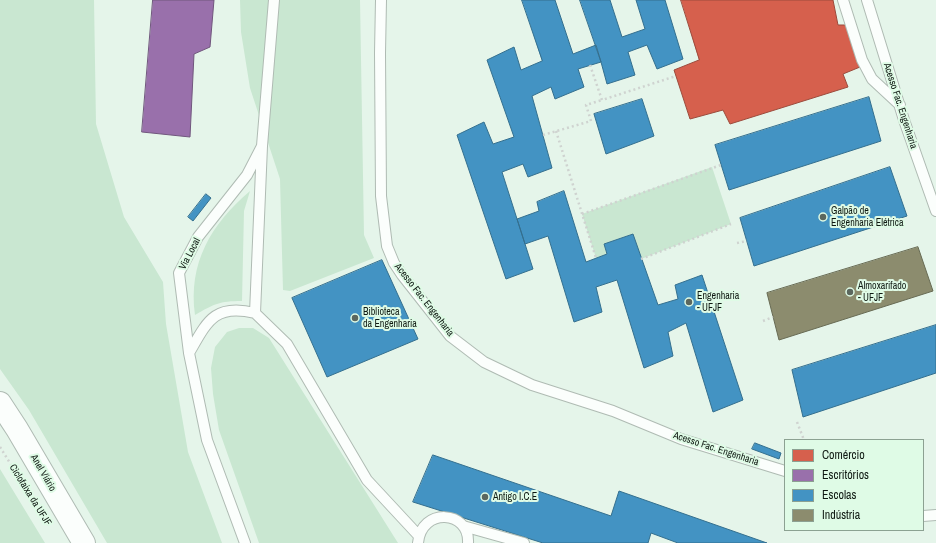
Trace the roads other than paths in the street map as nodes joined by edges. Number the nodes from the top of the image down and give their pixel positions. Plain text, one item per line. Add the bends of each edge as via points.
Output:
1 (274, 0) edge
2 (381, 0) edge
3 (843, 0) edge
4 (867, 0) edge
5 (900, 105) junction
6 (262, 146) junction
7 (936, 211) edge
8 (255, 313) junction
9 (189, 353) junction
10 (0, 404) edge
11 (784, 471) edge
12 (936, 515) edge
13 (924, 516) edge
14 (463, 526) junction
15 (418, 540) edge
16 (84, 543) edge
17 (245, 543) edge
18 (468, 543) edge
19 (524, 543) edge

1 - 6 lane, Via Local
2 - 11 lane, Acesso Fac. Engenharia via 381,196 387,246 402,275 450,336 484,362 532,385 613,411 681,439
3 - 5 lane via 862,60 872,79
4 - 5 lane, Acesso Fac. Engenharia
5 - 7 lane, Acesso Fac. Engenharia
6 - 8 lane
6 - 9 lane, Via Local via 247,175 198,237 179,273
8 - 9 lane via 231,310 209,320
8 - 15 lane via 291,350 367,480
9 - 17 lane, Via Local via 207,440
10 - 16 main road, Anel Viário
12 - 13 lane
14 - 15 lane via 450,517 434,518 427,522
14 - 18 lane via 467,532
14 - 19 lane

